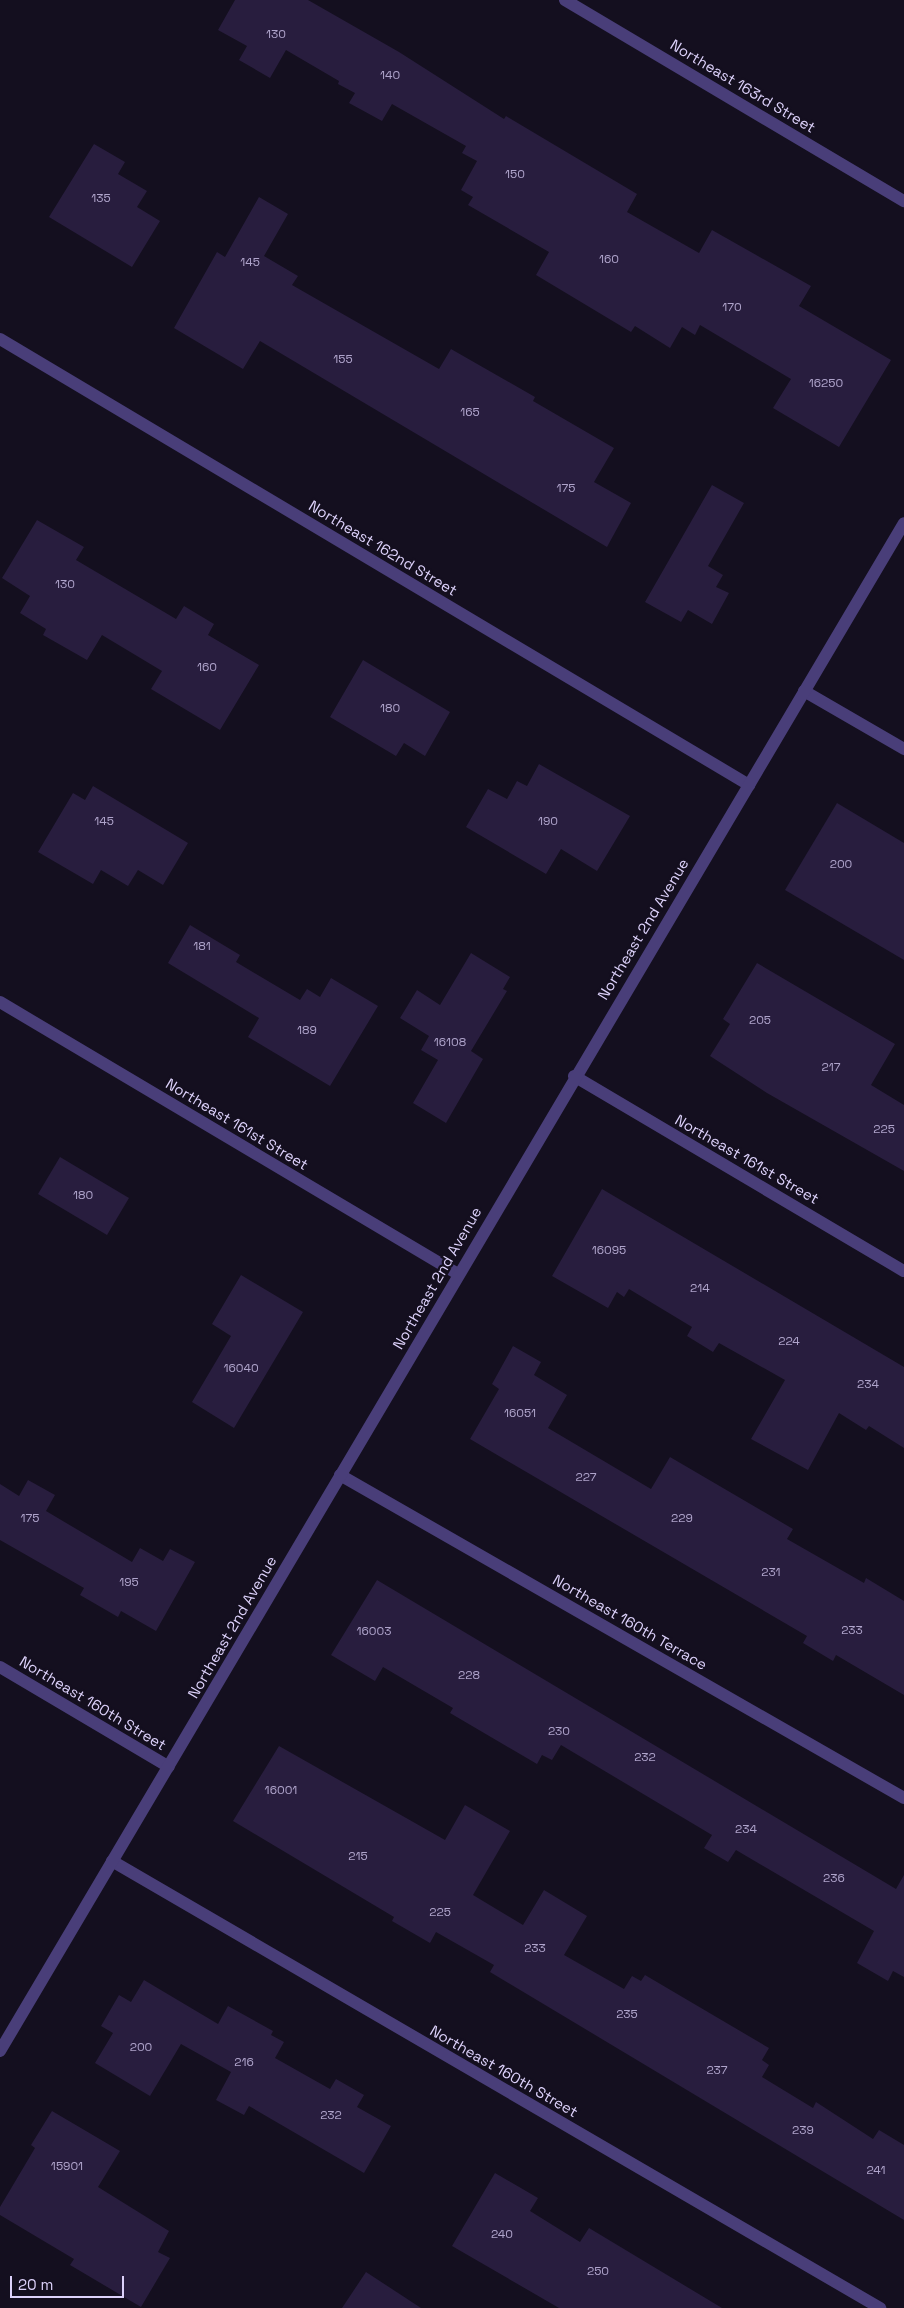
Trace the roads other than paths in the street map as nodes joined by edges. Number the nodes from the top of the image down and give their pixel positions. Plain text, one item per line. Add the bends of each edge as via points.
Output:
1 (565, 0) edge
2 (904, 200) edge
3 (0, 339) edge
4 (904, 523) edge
5 (804, 691) junction
6 (904, 749) edge
7 (749, 785) junction
8 (0, 1002) edge
9 (574, 1076) junction
10 (904, 1271) edge
11 (458, 1274) junction
12 (340, 1475) junction
13 (0, 1667) edge
14 (169, 1767) junction
15 (904, 1798) edge
16 (112, 1861) junction
17 (0, 2051) edge
18 (880, 2308) edge

1 - 2 street, Northeast 163rd Street
3 - 7 street, Northeast 162nd Street
4 - 5 street, Northeast 2nd Avenue
5 - 6 street
5 - 7 street, Northeast 2nd Avenue
7 - 9 street, Northeast 2nd Avenue
8 - 11 street, Northeast 161st Street
9 - 10 street, Northeast 161st Street
9 - 11 street, Northeast 2nd Avenue
11 - 12 street, Northeast 2nd Avenue
12 - 14 street, Northeast 2nd Avenue
12 - 15 street, Northeast 160th Terrace
13 - 14 street, Northeast 160th Street
14 - 16 street, Northeast 2nd Avenue
16 - 17 street, Northeast 2nd Avenue
16 - 18 street, Northeast 160th Street

